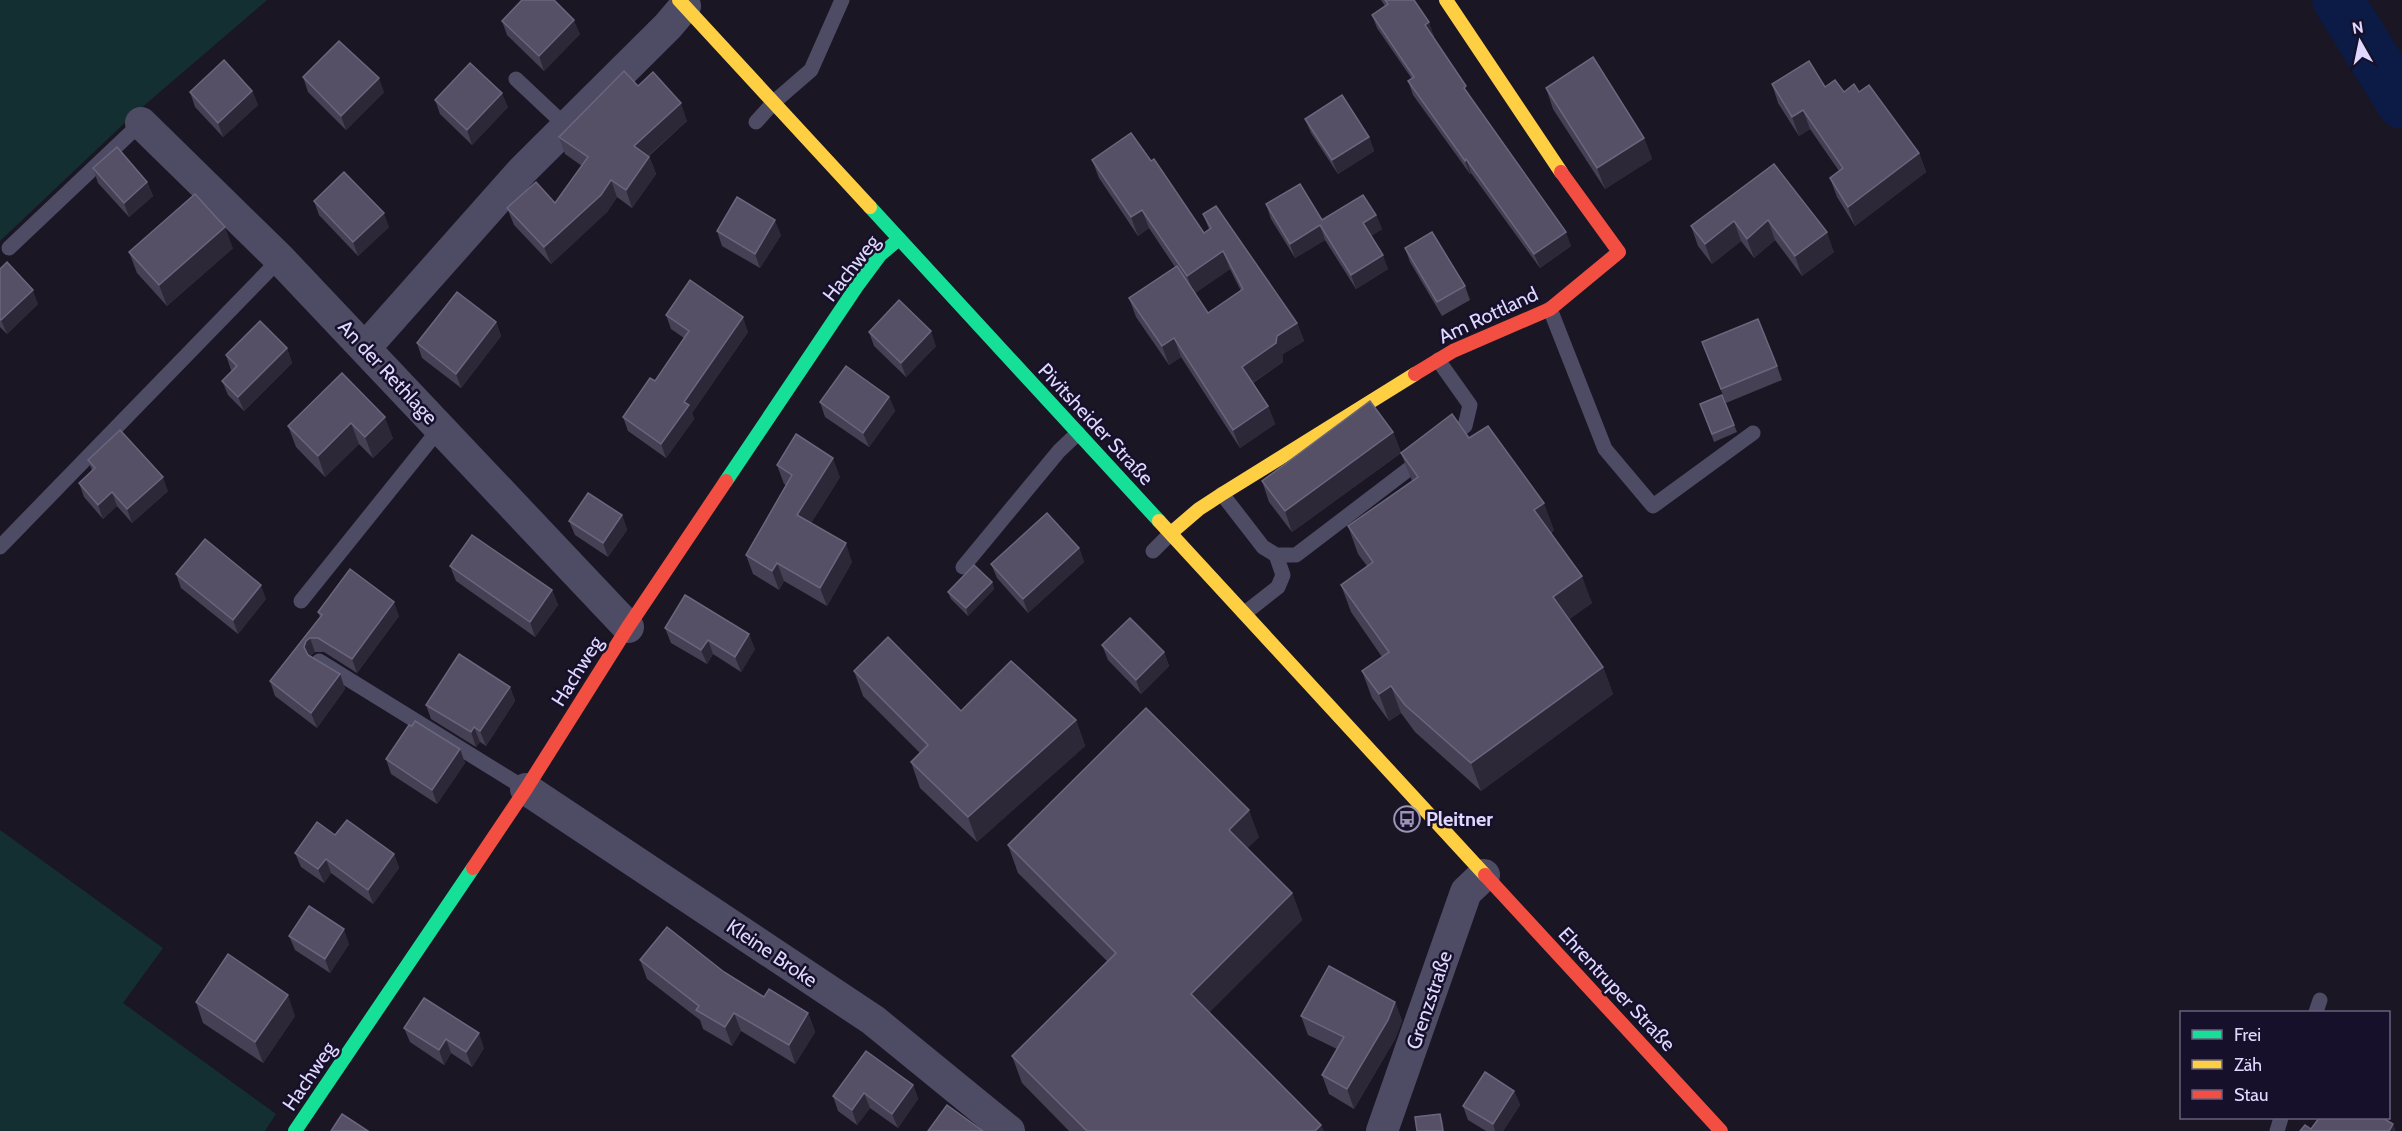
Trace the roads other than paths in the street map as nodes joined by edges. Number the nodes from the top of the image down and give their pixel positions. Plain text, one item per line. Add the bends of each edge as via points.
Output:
1 (842, 0) edge
2 (1446, 0) edge
3 (682, 3) edge
4 (516, 79) dead end
5 (774, 102) junction
6 (756, 122) dead end
7 (141, 123) joint
8 (567, 127) junction
9 (899, 239) junction
10 (9, 248) dead end
11 (280, 259) junction
12 (1550, 309) junction
13 (365, 348) junction
14 (1438, 360) junction
15 (440, 428) junction
16 (1078, 433) junction
17 (1753, 433) dead end
18 (1222, 494) junction
19 (1171, 533) junction
20 (0, 547) edge
21 (1153, 551) dead end
22 (1276, 555) junction
23 (963, 567) dead end
24 (301, 601) dead end
25 (1245, 613) junction
26 (628, 627) junction
27 (319, 661) edge
28 (526, 789) junction
29 (1484, 875) junction
30 (295, 1131) edge
31 (1009, 1131) edge
32 (1382, 1131) edge
33 (1721, 1131) edge

1 - 5 lane via 811,70
2 - 12 street, Am Rottland via 1619,252
3 - 5 street, Pivitsheider Straße
3 - 8 street
4 - 8 lane
5 - 6 lane
5 - 9 street, Pivitsheider Straße
7 - 10 lane
7 - 11 street, An der Rethlage
8 - 13 street
9 - 16 street, Pivitsheider Straße
9 - 26 street, Hachweg via 880,255 857,286
11 - 13 street, An der Rethlage
11 - 20 lane
12 - 14 street, Am Rottland
12 - 17 lane via 1605,449 1653,506
13 - 15 street, An der Rethlage
14 - 18 street, Am Rottland
14 - 22 lane via 1470,405 1465,426 1296,555
15 - 24 lane
15 - 26 street, An der Rethlage
16 - 19 street, Pivitsheider Straße
16 - 23 lane
18 - 19 street, Am Rottland
18 - 22 lane via 1263,547
19 - 21 lane
19 - 25 street, Pivitsheider Straße
22 - 25 lane via 1283,575 1278,587
25 - 29 street, Pivitsheider Straße
26 - 28 street, Hachweg
27 - 28 lane
28 - 30 street, Hachweg
28 - 31 street, Kleine Broke via 873,1020
29 - 32 street, Grenzstraße via 1466,892
29 - 33 street, Ehrentruper Straße

